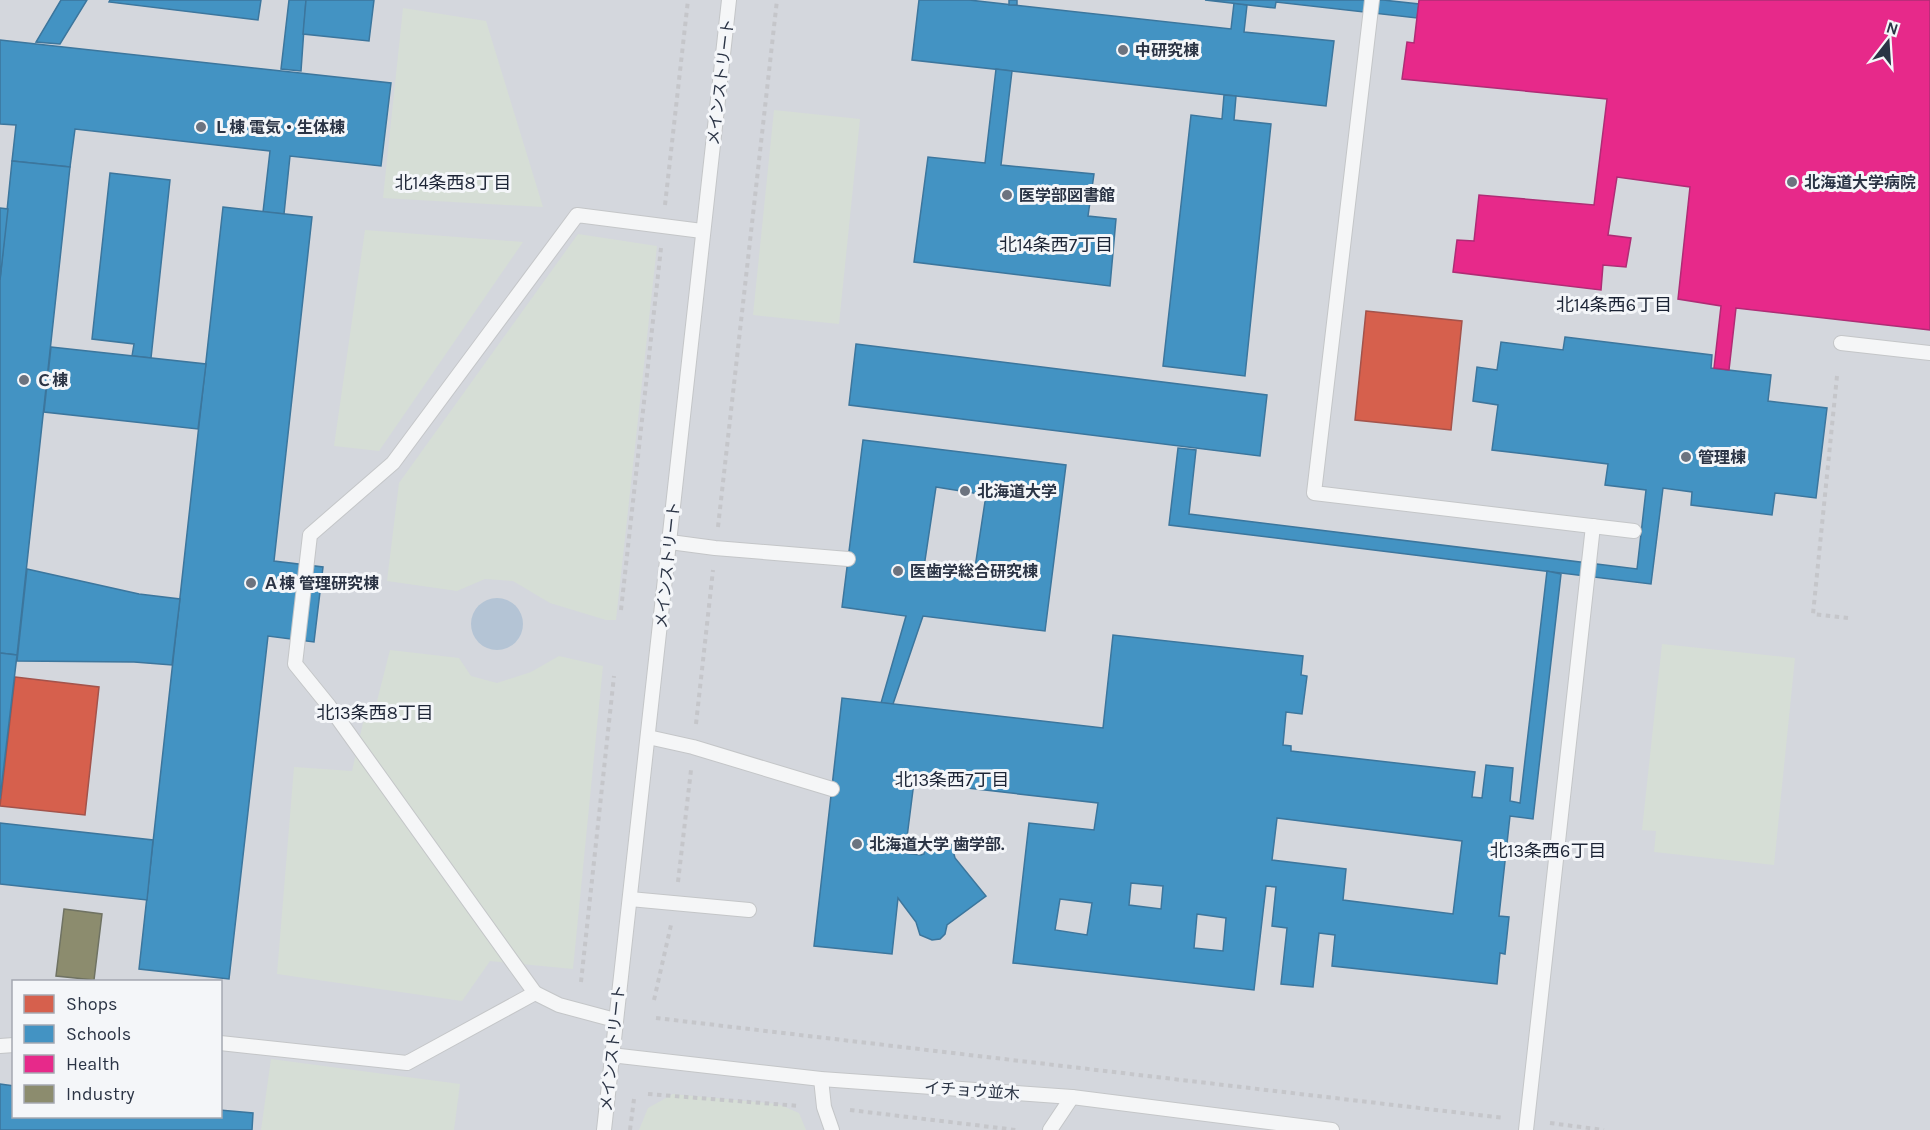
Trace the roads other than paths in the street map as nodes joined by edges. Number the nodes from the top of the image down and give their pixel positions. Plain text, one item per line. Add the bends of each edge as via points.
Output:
1 (729, 0) edge
2 (1372, 0) edge
3 (702, 231) junction
4 (1840, 344) dead end
5 (1930, 353) edge
6 (1593, 526) junction
7 (1634, 531) dead end
8 (670, 542) junction
9 (848, 559) dead end
10 (648, 737) junction
11 (832, 789) dead end
12 (630, 899) junction
13 (749, 910) dead end
14 (535, 993) junction
15 (615, 1020) junction
16 (222, 1043) edge
17 (612, 1055) junction
18 (821, 1079) junction
19 (1072, 1097) junction
20 (1527, 1125) edge
21 (604, 1130) edge
22 (832, 1130) edge
23 (1050, 1130) edge
24 (1332, 1130) edge

1 - 3 lane, メインストリート
2 - 6 lane via 1314,494
3 - 8 lane, メインストリート
3 - 14 lane via 577,214 393,463 310,535 295,664
4 - 5 lane
6 - 7 lane
6 - 20 lane
8 - 9 lane
8 - 10 lane, メインストリート
10 - 11 lane
10 - 12 lane, メインストリート
12 - 13 lane
12 - 15 lane, メインストリート
14 - 15 lane via 560,1005
14 - 16 lane via 407,1063
15 - 17 lane, メインストリート
17 - 18 lane, イチョウ並木
17 - 21 lane, メインストリート
18 - 19 lane, イチョウ並木
18 - 22 lane
19 - 23 lane
19 - 24 lane, イチョウ並木

